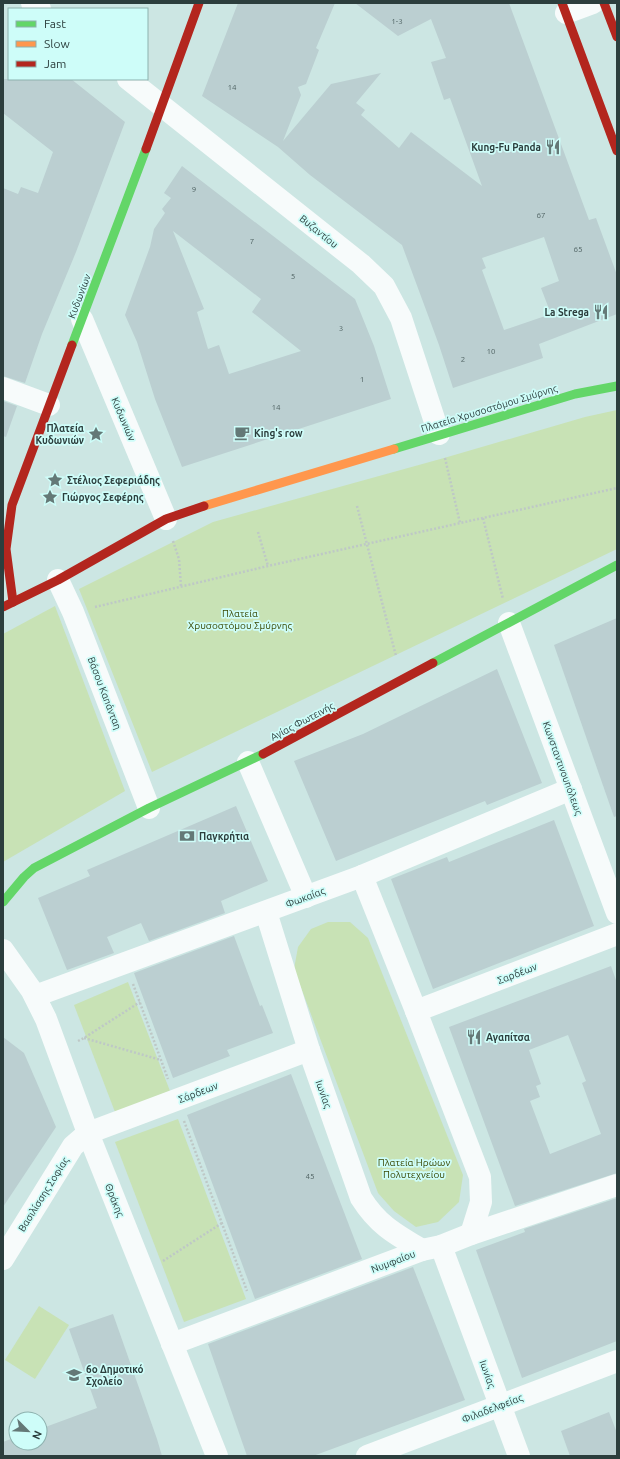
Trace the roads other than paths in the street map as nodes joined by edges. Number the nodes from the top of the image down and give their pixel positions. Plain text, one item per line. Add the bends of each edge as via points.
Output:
1 (199, 3) edge
2 (593, 3) edge
3 (604, 3) edge
4 (564, 8) edge
5 (617, 37) edge
6 (129, 80) edge
7 (162, 106) junction
8 (617, 151) edge
9 (82, 319) junction
10 (617, 386) edge
11 (3, 388) edge
12 (50, 405) junction
13 (439, 434) junction
14 (166, 519) junction
15 (617, 565) edge
16 (58, 580) junction
17 (13, 602) junction
18 (3, 608) edge
19 (509, 623) junction
20 (248, 762) junction
21 (571, 789) junction
22 (149, 808) junction
23 (362, 876) junction
24 (306, 897) junction
25 (3, 902) edge
26 (266, 912) junction
27 (617, 913) edge
28 (617, 934) edge
29 (3, 950) edge
30 (35, 996) junction
31 (416, 1011) junction
32 (309, 1050) junction
33 (88, 1133) junction
34 (617, 1185) edge
35 (471, 1234) junction
36 (432, 1248) junction
37 (3, 1259) edge
38 (172, 1344) junction
39 (617, 1361) edge
40 (500, 1405) junction
41 (217, 1456) edge
42 (367, 1456) edge
43 (518, 1456) edge

1 - 7 street, Κυδωνίων
2 - 4 street
3 - 5 street
4 - 8 street
6 - 7 street, Βυζαντίου
7 - 9 street, Κυδωνίων
7 - 13 street, Βυζαντίου via 384,286 401,318
9 - 12 street, Κυδωνίων
9 - 14 street, Κυδωνιών
10 - 13 street, Πλατεία Χρυσοστόμου Σμύρνης via 575,394
11 - 12 street
12 - 17 street, Κυδωνίων via 12,505 6,549
13 - 14 street, Πλατεία Χρυσοστόμου Σμύρνης
14 - 16 street, Πλατεία Χρυσοστόμου Σμύρνης
15 - 19 street, Αγίας Φωτεινής
16 - 17 street, Πλατεία Χρυσοστόμου Σμύρνης
16 - 22 street, Βάσου Καπάνταη via 73,612
17 - 18 street, Πλατεία Χρυσοστόμου Σμύρνης
19 - 20 street, Αγίας Φωτεινής
19 - 21 street, Κωνσταντινουπόλεως
20 - 22 street, Αγίας Φωτεινής
20 - 24 street
21 - 23 street, Φωκαίας
21 - 27 street, Κωνσταντινουπόλεως
22 - 25 street, Αγίας Φωτεινής via 34,868
23 - 24 street, Φωκαίας
23 - 31 street
24 - 26 street, Φωκαίας
26 - 30 street, Φωκαίας
26 - 32 street, Ιωνίας
28 - 31 street, Σαρδέων
29 - 30 street, Θράκης
30 - 33 street, Θράκης
31 - 35 street via 480,1177 481,1202
32 - 33 street, Σάρδεων
32 - 36 street, Ιωνίας via 361,1198 370,1213 397,1236
33 - 37 street, Βασιλίσσης Σοφίας via 73,1146
33 - 38 street, Θράκης
34 - 35 street, Νυμφαίου
35 - 36 street, Νυμφαίου
36 - 38 street, Νυμφαίου
36 - 40 street, Ιωνίας
38 - 41 street, Θράκης
39 - 40 street, Φιλαδελφείας
40 - 42 street, Φιλαδελφείας
40 - 43 street, Ιωνίας

